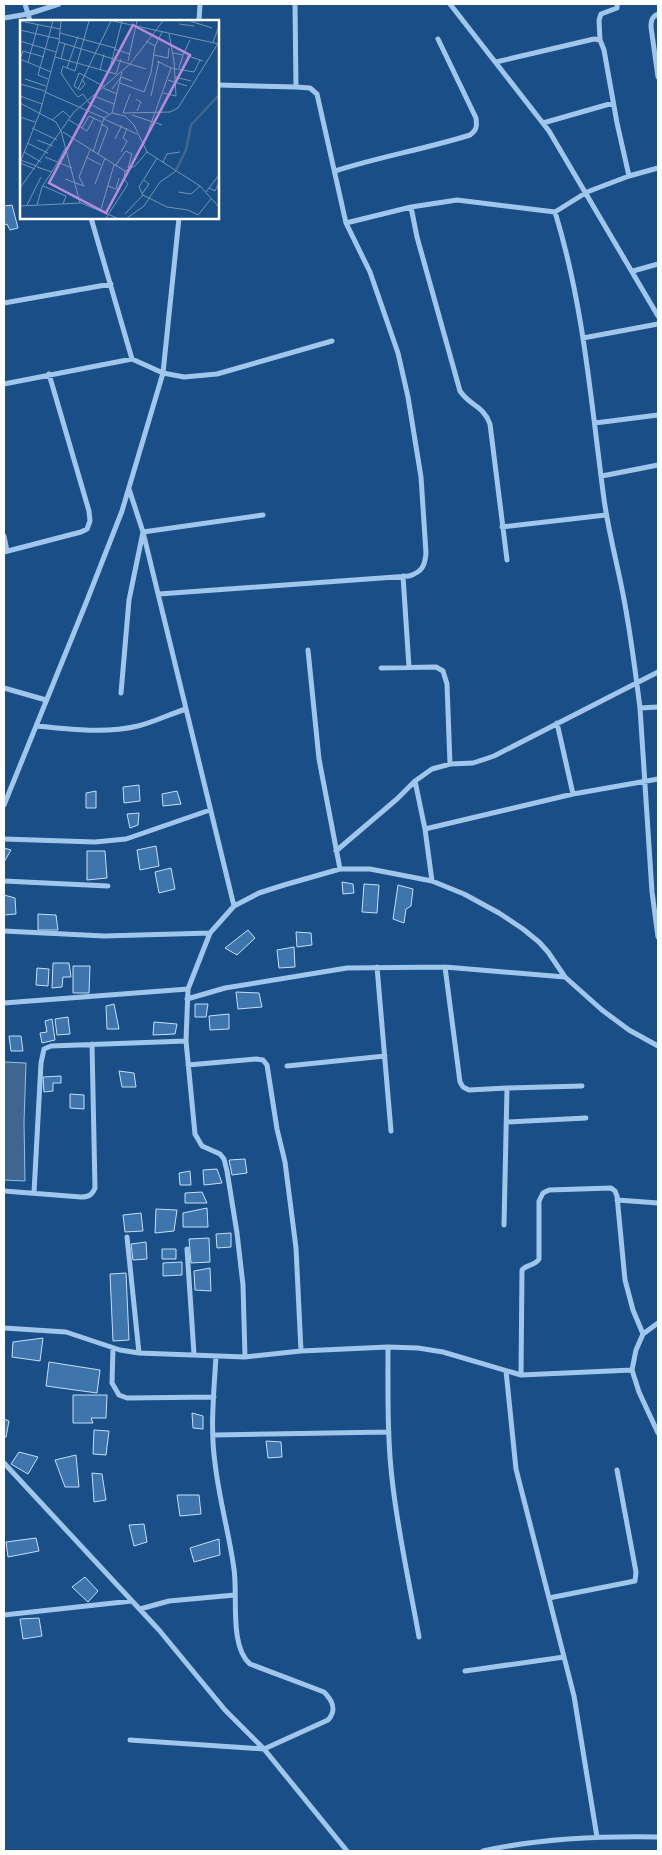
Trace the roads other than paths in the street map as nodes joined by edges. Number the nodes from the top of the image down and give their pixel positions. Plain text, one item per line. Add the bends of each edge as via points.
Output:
1 (25, 4) edge
2 (58, 4) edge
3 (200, 4) edge
4 (295, 4) edge
5 (450, 4) edge
6 (617, 4) edge
7 (28, 14) junction
8 (658, 14) edge
9 (4, 18) edge
10 (30, 20) edge
11 (198, 20) edge
12 (438, 39) dead end
13 (600, 40) junction
14 (496, 62) junction
15 (658, 77) edge
16 (219, 85) edge
17 (296, 87) junction
18 (613, 103) junction
19 (543, 123) junction
20 (658, 168) edge
21 (334, 171) junction
22 (629, 176) junction
23 (587, 192) junction
24 (412, 207) junction
25 (555, 212) junction
26 (91, 219) edge
27 (179, 219) edge
28 (346, 223) junction
29 (658, 264) edge
30 (633, 270) junction
31 (111, 284) junction
32 (4, 303) edge
33 (658, 316) edge
34 (658, 324) edge
35 (583, 338) junction
36 (332, 340) dead end
37 (132, 359) junction
38 (163, 373) junction
39 (49, 374) junction
40 (4, 384) edge
41 (658, 415) edge
42 (595, 424) junction
43 (658, 465) edge
44 (602, 476) junction
45 (129, 488) junction
46 (263, 514) dead end
47 (606, 515) junction
48 (502, 527) junction
49 (143, 532) junction
50 (4, 536) edge
51 (6, 552) edge
52 (507, 560) dead end
53 (403, 576) junction
54 (159, 594) junction
55 (308, 650) dead end
56 (409, 667) junction
57 (381, 668) dead end
58 (658, 672) edge
59 (637, 682) junction
60 (4, 688) edge
61 (121, 693) dead end
62 (46, 700) junction
63 (658, 707) edge
64 (640, 708) junction
65 (186, 709) junction
66 (557, 723) junction
67 (36, 726) junction
68 (450, 764) junction
69 (658, 779) edge
70 (644, 780) junction
71 (415, 781) junction
72 (573, 794) junction
73 (4, 805) edge
74 (210, 810) junction
75 (425, 829) junction
76 (4, 840) edge
77 (336, 851) junction
78 (340, 870) junction
79 (4, 881) edge
80 (432, 882) junction
81 (108, 886) dead end
82 (234, 906) junction
83 (4, 931) edge
84 (210, 933) junction
85 (658, 937) edge
86 (377, 967) junction
87 (445, 968) junction
88 (565, 977) junction
89 (188, 989) junction
90 (187, 999) junction
91 (4, 1003) edge
92 (186, 1041) junction
93 (92, 1044) junction
94 (658, 1046) edge
95 (385, 1056) junction
96 (188, 1066) junction
97 (287, 1066) dead end
98 (582, 1086) dead end
99 (507, 1088) junction
100 (586, 1118) dead end
101 (506, 1122) junction
102 (391, 1131) dead end
103 (4, 1191) edge
104 (34, 1193) junction
105 (617, 1200) junction
106 (658, 1203) edge
107 (504, 1225) dead end
108 (127, 1238) dead end
109 (187, 1249) dead end
110 (658, 1323) edge
111 (4, 1328) edge
112 (643, 1334) junction
113 (388, 1347) junction
114 (113, 1348) junction
115 (301, 1351) junction
116 (138, 1353) junction
117 (194, 1354) junction
118 (216, 1356) junction
119 (245, 1357) junction
120 (632, 1370) junction
121 (506, 1372) junction
122 (521, 1375) junction
123 (214, 1397) junction
124 (389, 1432) junction
125 (658, 1433) edge
126 (214, 1434) junction
127 (4, 1463) edge
128 (617, 1470) dead end
129 (235, 1596) junction
130 (549, 1598) junction
131 (132, 1601) junction
132 (140, 1610) junction
133 (4, 1615) edge
134 (419, 1637) dead end
135 (564, 1657) junction
136 (465, 1671) dead end
137 (130, 1740) dead end
138 (264, 1749) junction
139 (597, 1837) junction
140 (658, 1837) edge
141 (347, 1851) edge
142 (484, 1851) edge

1 - 7 street
2 - 7 street
3 - 11 street
4 - 17 street
5 - 14 street
6 - 13 street via 614,10 601,14
7 - 9 street
7 - 10 street
8 - 15 street via 651,21 651,28
12 - 21 street via 476,118 474,131 430,147
13 - 14 street
13 - 18 street
14 - 19 street
16 - 17 street
17 - 21 street via 310,88 317,94
18 - 19 street
18 - 22 street
19 - 23 street
20 - 22 street
21 - 28 street
22 - 23 street
23 - 25 street
23 - 30 street
24 - 25 street via 457,200
24 - 28 street
24 - 48 street via 417,237 460,391 465,399 482,409 490,424
25 - 35 street
26 - 31 street
27 - 38 street
28 - 53 street via 370,272 398,353 420,468 425,562 421,571
29 - 30 street
30 - 33 street
31 - 32 street
31 - 37 street
34 - 35 street
35 - 42 street
36 - 38 street via 217,374 184,377
37 - 38 street
37 - 39 street
38 - 45 street
39 - 40 street
39 - 51 street via 90,521 87,529 81,532
41 - 42 street
42 - 44 street
43 - 44 street
44 - 47 street
45 - 49 street
45 - 62 street
46 - 49 street
47 - 48 street
47 - 59 street
48 - 52 street
49 - 54 street
49 - 61 street via 130,592
50 - 51 street
53 - 54 street
53 - 56 street
54 - 65 street
55 - 77 street via 319,759
56 - 57 street
56 - 68 street via 436,667 445,675
58 - 59 street
59 - 64 street
59 - 66 street
60 - 62 street
62 - 67 street
63 - 64 street
64 - 70 street
65 - 67 street via 138,726 117,729
65 - 74 street
66 - 68 street via 494,756
66 - 72 street
67 - 73 street
68 - 71 street via 432,769
69 - 70 street
70 - 72 street
70 - 85 street
71 - 75 street
71 - 77 street
72 - 75 street
74 - 76 street via 126,840
74 - 82 street
75 - 80 street
77 - 78 street
78 - 80 street via 370,869
78 - 82 street via 284,885
79 - 81 street
80 - 88 street via 464,894 523,929 548,952
82 - 84 street
83 - 84 street via 104,936
84 - 89 street
86 - 87 street
86 - 90 street via 297,975 225,988
86 - 95 street
87 - 88 street
87 - 99 street via 460,1082 468,1090
88 - 94 street via 608,1015
89 - 90 street
89 - 91 street
90 - 92 street
92 - 93 street
92 - 96 street
93 - 104 street via 51,1046 42,1054
93 - 104 street via 93,1194 81,1197
95 - 97 street
95 - 102 street
96 - 115 street via 256,1059 267,1065 296,1248
96 - 119 street via 195,1134 202,1146 220,1154 227,1171 243,1285
98 - 99 street
99 - 101 street
100 - 101 street
101 - 107 street
103 - 104 street
105 - 106 street
105 - 112 street via 625,1280
105 - 122 street via 610,1188 549,1190 540,1198 539,1259 524,1267 522,1272
108 - 116 street
109 - 117 street
110 - 112 street
111 - 114 street via 66,1332
112 - 120 street
113 - 115 street
113 - 121 street via 443,1352
113 - 124 street
114 - 116 street
114 - 123 street via 112,1383 118,1395 126,1398
115 - 119 street
116 - 117 street
117 - 118 street
118 - 119 street
118 - 123 street
120 - 122 street
120 - 125 street
121 - 122 street
121 - 130 street via 516,1470
123 - 126 street
124 - 126 street
124 - 134 street via 392,1486
126 - 129 street via 214,1461 234,1570
127 - 131 street
128 - 130 street via 635,1581
129 - 132 street via 168,1601
129 - 138 street via 237,1633 244,1659 324,1692 334,1706 328,1720
130 - 135 street
131 - 132 street
131 - 133 street
132 - 138 street via 225,1710
135 - 136 street
135 - 139 street via 574,1696
137 - 138 street
138 - 141 street
139 - 140 street
139 - 142 street

